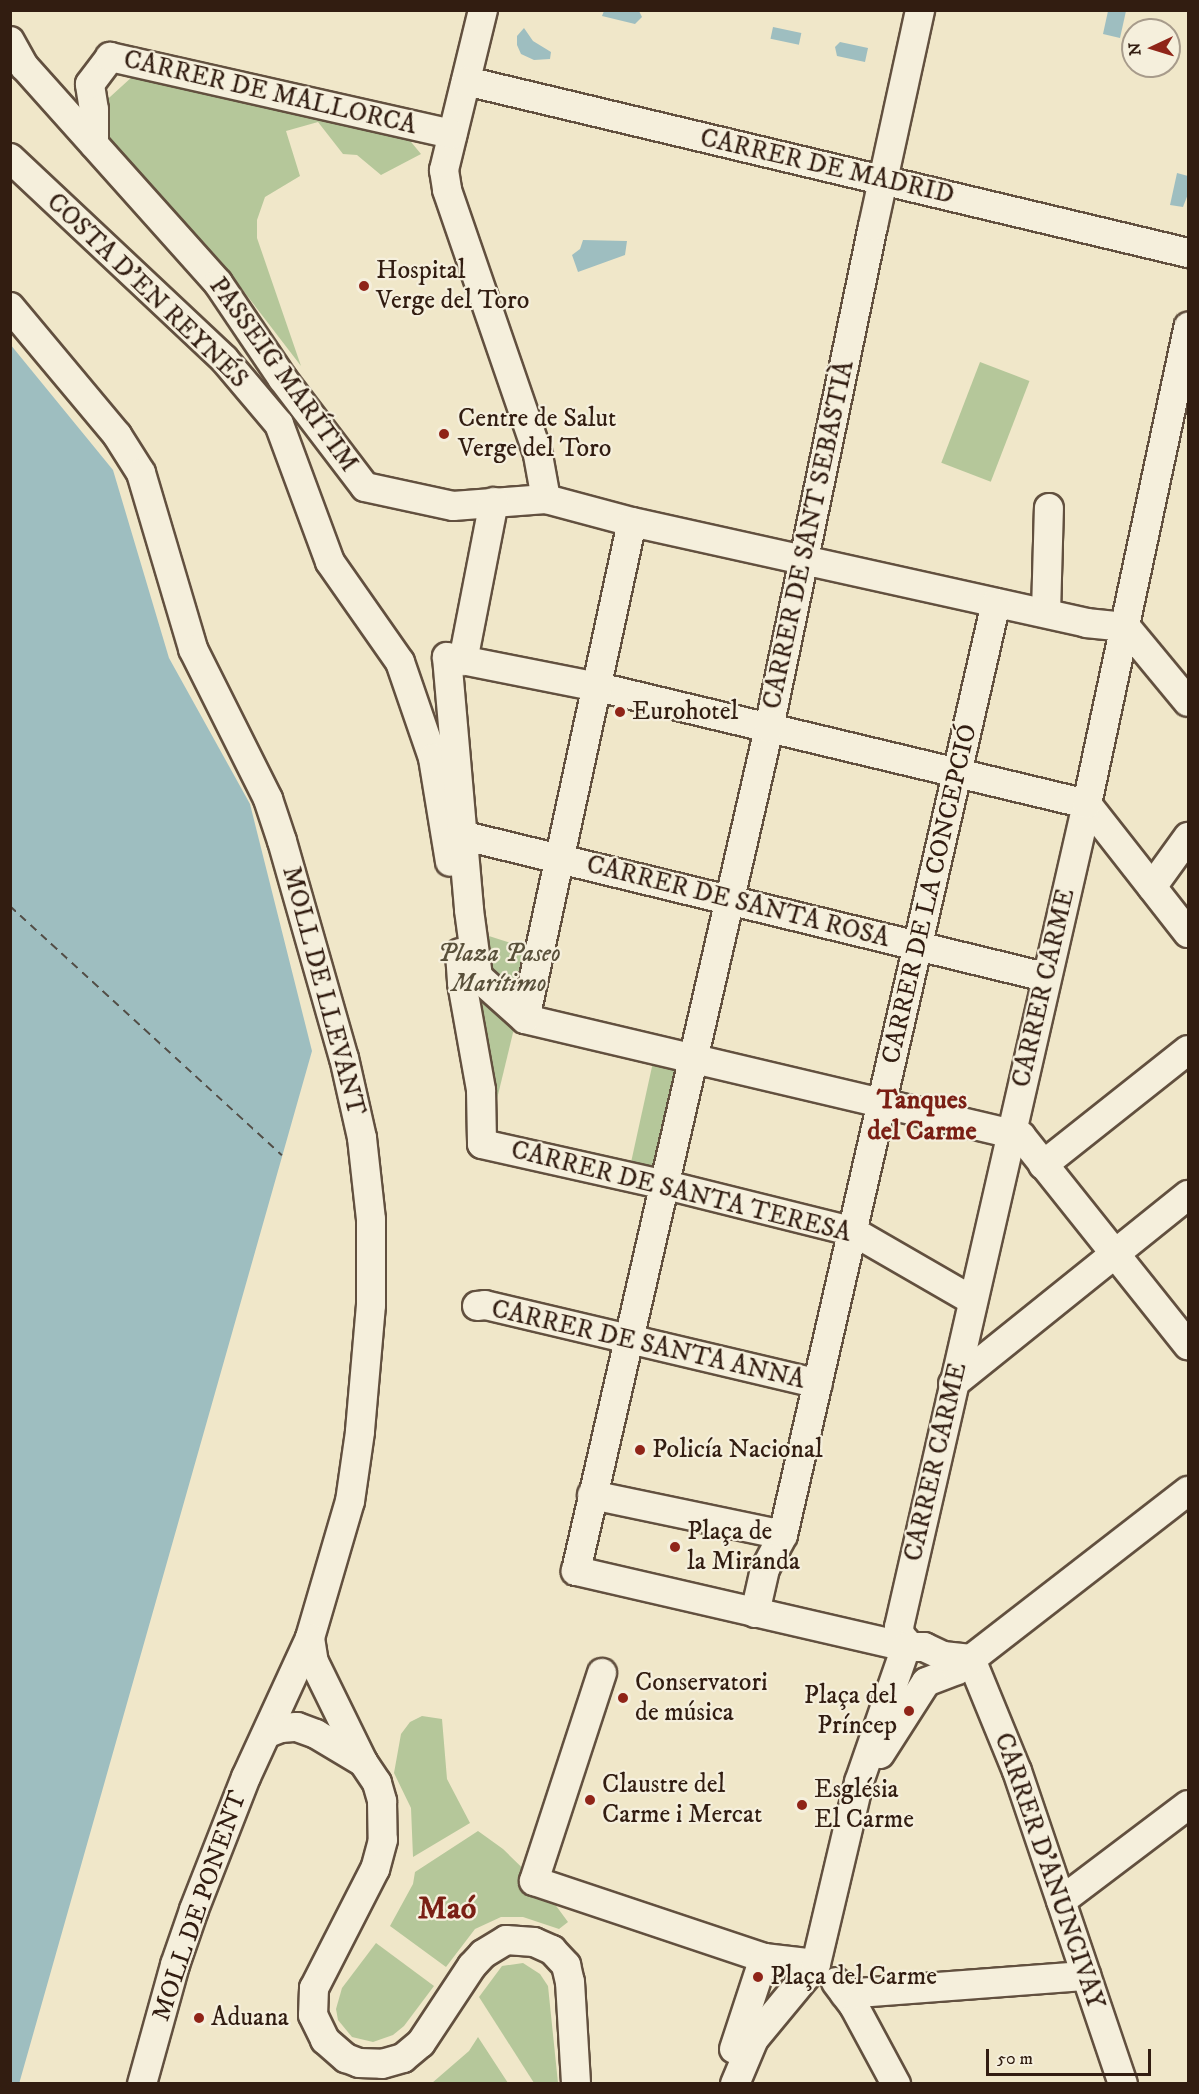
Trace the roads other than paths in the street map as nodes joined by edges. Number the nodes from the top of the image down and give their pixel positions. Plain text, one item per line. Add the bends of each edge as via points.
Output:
1 (483, 10) edge
2 (921, 10) edge
3 (10, 41) edge
4 (466, 81) junction
5 (452, 134) junction
6 (94, 144) junction
7 (10, 158) edge
8 (883, 179) junction
9 (1188, 253) edge
10 (10, 307) edge
11 (1188, 327) edge
12 (546, 499) junction
13 (494, 502) junction
14 (1049, 508) dead end
15 (632, 522) junction
16 (804, 560) junction
17 (996, 603) junction
18 (1046, 613) junction
19 (1126, 627) junction
20 (455, 659) junction
21 (598, 687) junction
22 (1188, 702) edge
23 (769, 728) junction
24 (957, 774) junction
25 (1087, 804) junction
26 (465, 836) junction
27 (1188, 837) edge
28 (558, 858) junction
29 (1152, 887) junction
30 (729, 901) junction
31 (1188, 933) edge
32 (918, 946) junction
33 (1046, 977) junction
34 (525, 1019) junction
35 (1188, 1050) edge
36 (693, 1058) junction
37 (883, 1103) junction
38 (1011, 1132) junction
39 (477, 1148) joint
40 (1043, 1165) junction
41 (666, 1185) junction
42 (1188, 1195) edge
43 (854, 1232) junction
44 (1116, 1253) junction
45 (972, 1300) junction
46 (477, 1306) dead end
47 (629, 1340) junction
48 (1188, 1345) edge
49 (953, 1383) junction
50 (818, 1384) junction
51 (594, 1489) junction
52 (1188, 1491) edge
53 (783, 1536) junction
54 (755, 1613) junction
55 (310, 1638) junction
56 (908, 1646) junction
57 (971, 1659) junction
58 (602, 1673) dead end
59 (926, 1682) junction
60 (268, 1733) junction
61 (363, 1762) junction
62 (859, 1782) junction
63 (1188, 1805) edge
64 (1061, 1901) junction
65 (764, 1958) junction
66 (816, 1964) junction
67 (1086, 1976) junction
68 (845, 1994) junction
69 (746, 2062) edge
70 (142, 2084) edge
71 (576, 2084) edge
72 (735, 2084) edge
73 (896, 2084) edge
74 (1123, 2084) edge

1 - 4 street
2 - 8 street, CARRER DE SANT SEBASTIÀ
3 - 6 street, PASSEIG MARÍTIM via 24,66
4 - 5 street
4 - 8 street, CARRER DE MADRID
5 - 6 street, CARRER DE MALLORCA via 110,57 90,84
5 - 12 street via 444,170 447,190 538,455
6 - 13 street, PASSEIG MARÍTIM via 218,283 282,378 365,487 453,506
7 - 39 street, COSTA D'EN REYNÉS via 224,358 279,424 330,562 400,662 433,758 457,906 462,983 480,1090
8 - 9 street, CARRER DE MADRID
8 - 16 street, CARRER DE SANT SEBASTIÀ
10 - 55 street, MOLL DE LLEVANT via 117,435 141,473 194,649 268,799 344,1058 367,1179 371,1305 350,1501
11 - 19 street, CARRER CARME
12 - 13 street, PASSEIG MARÍTIM
12 - 15 street, PASSEIG MARÍTIM
13 - 20 street
14 - 18 street
15 - 16 street, PASSEIG MARÍTIM
15 - 21 street
16 - 17 street, PASSEIG MARÍTIM
16 - 23 street, CARRER DE SANT SEBASTIÀ
17 - 18 street, PASSEIG MARÍTIM
17 - 24 street, CARRER DE LA CONCEPCIÓ
18 - 19 street, PASSEIG MARÍTIM
19 - 22 street
19 - 25 street, CARRER CARME
20 - 21 street
20 - 26 street
21 - 23 street
21 - 28 street
23 - 24 street
23 - 30 street, CARRER DE SANT SEBASTIÀ
24 - 25 street
24 - 32 street, CARRER DE LA CONCEPCIÓ
25 - 29 street
25 - 33 street, CARRER CARME
26 - 28 street, CARRER DE SANTA ROSA
26 - 34 street via 478,977
27 - 29 street
28 - 30 street, CARRER DE SANTA ROSA
28 - 34 street
29 - 31 street
30 - 32 street, CARRER DE SANTA ROSA
30 - 36 street, CARRER DE SANT SEBASTIÀ
32 - 33 street, CARRER DE SANTA ROSA
32 - 37 street, CARRER DE LA CONCEPCIÓ
33 - 38 street, CARRER CARME
34 - 36 street
35 - 40 street
36 - 37 street
36 - 41 street, CARRER DE SANT SEBASTIÀ
37 - 38 street
37 - 43 street, CARRER DE LA CONCEPCIÓ
38 - 40 street via 1021,1136
38 - 45 street, CARRER CARME
39 - 41 street, CARRER DE SANTA TERESA
40 - 44 street
41 - 43 street, CARRER DE SANTA TERESA
41 - 47 street
42 - 44 street
43 - 45 street, CARRER DE SANTA TERESA
43 - 50 street, CARRER DE LA CONCEPCIÓ
44 - 48 street
44 - 49 street
45 - 49 street, CARRER CARME
46 - 47 street, CARRER DE SANTA ANNA
47 - 50 street, CARRER DE SANTA ANNA
47 - 51 street
49 - 56 street, CARRER CARME via 899,1627
50 - 53 street, CARRER DE LA CONCEPCIÓ
51 - 53 street
51 - 54 street via 576,1570
52 - 57 street
53 - 54 street via 765,1569
54 - 56 street
55 - 60 street, MOLL DE LLEVANT
55 - 61 street via 314,1662
56 - 57 street
56 - 59 street, CARRER CARME
56 - 62 street
57 - 59 street via 957,1670
57 - 64 street, CARRER D'ANUNCIVAY via 1017,1771
58 - 65 street via 534,1881
59 - 62 street
60 - 61 street via 297,1727
60 - 70 street, MOLL DE PONENT via 221,1836 194,1910
61 - 71 street via 382,1801 383,1840 375,1869 314,1988 313,2015 325,2040 334,2050 359,2063 382,2064 403,2058 422,2043 483,1954 506,1941 534,1942 552,1950 566,1965
62 - 66 street
63 - 64 street
64 - 67 street, CARRER D'ANUNCIVAY
65 - 66 street
65 - 69 street
66 - 68 street
66 - 69 street via 754,2039
67 - 68 street
67 - 74 street, CARRER D'ANUNCIVAY
68 - 73 street
69 - 72 street

